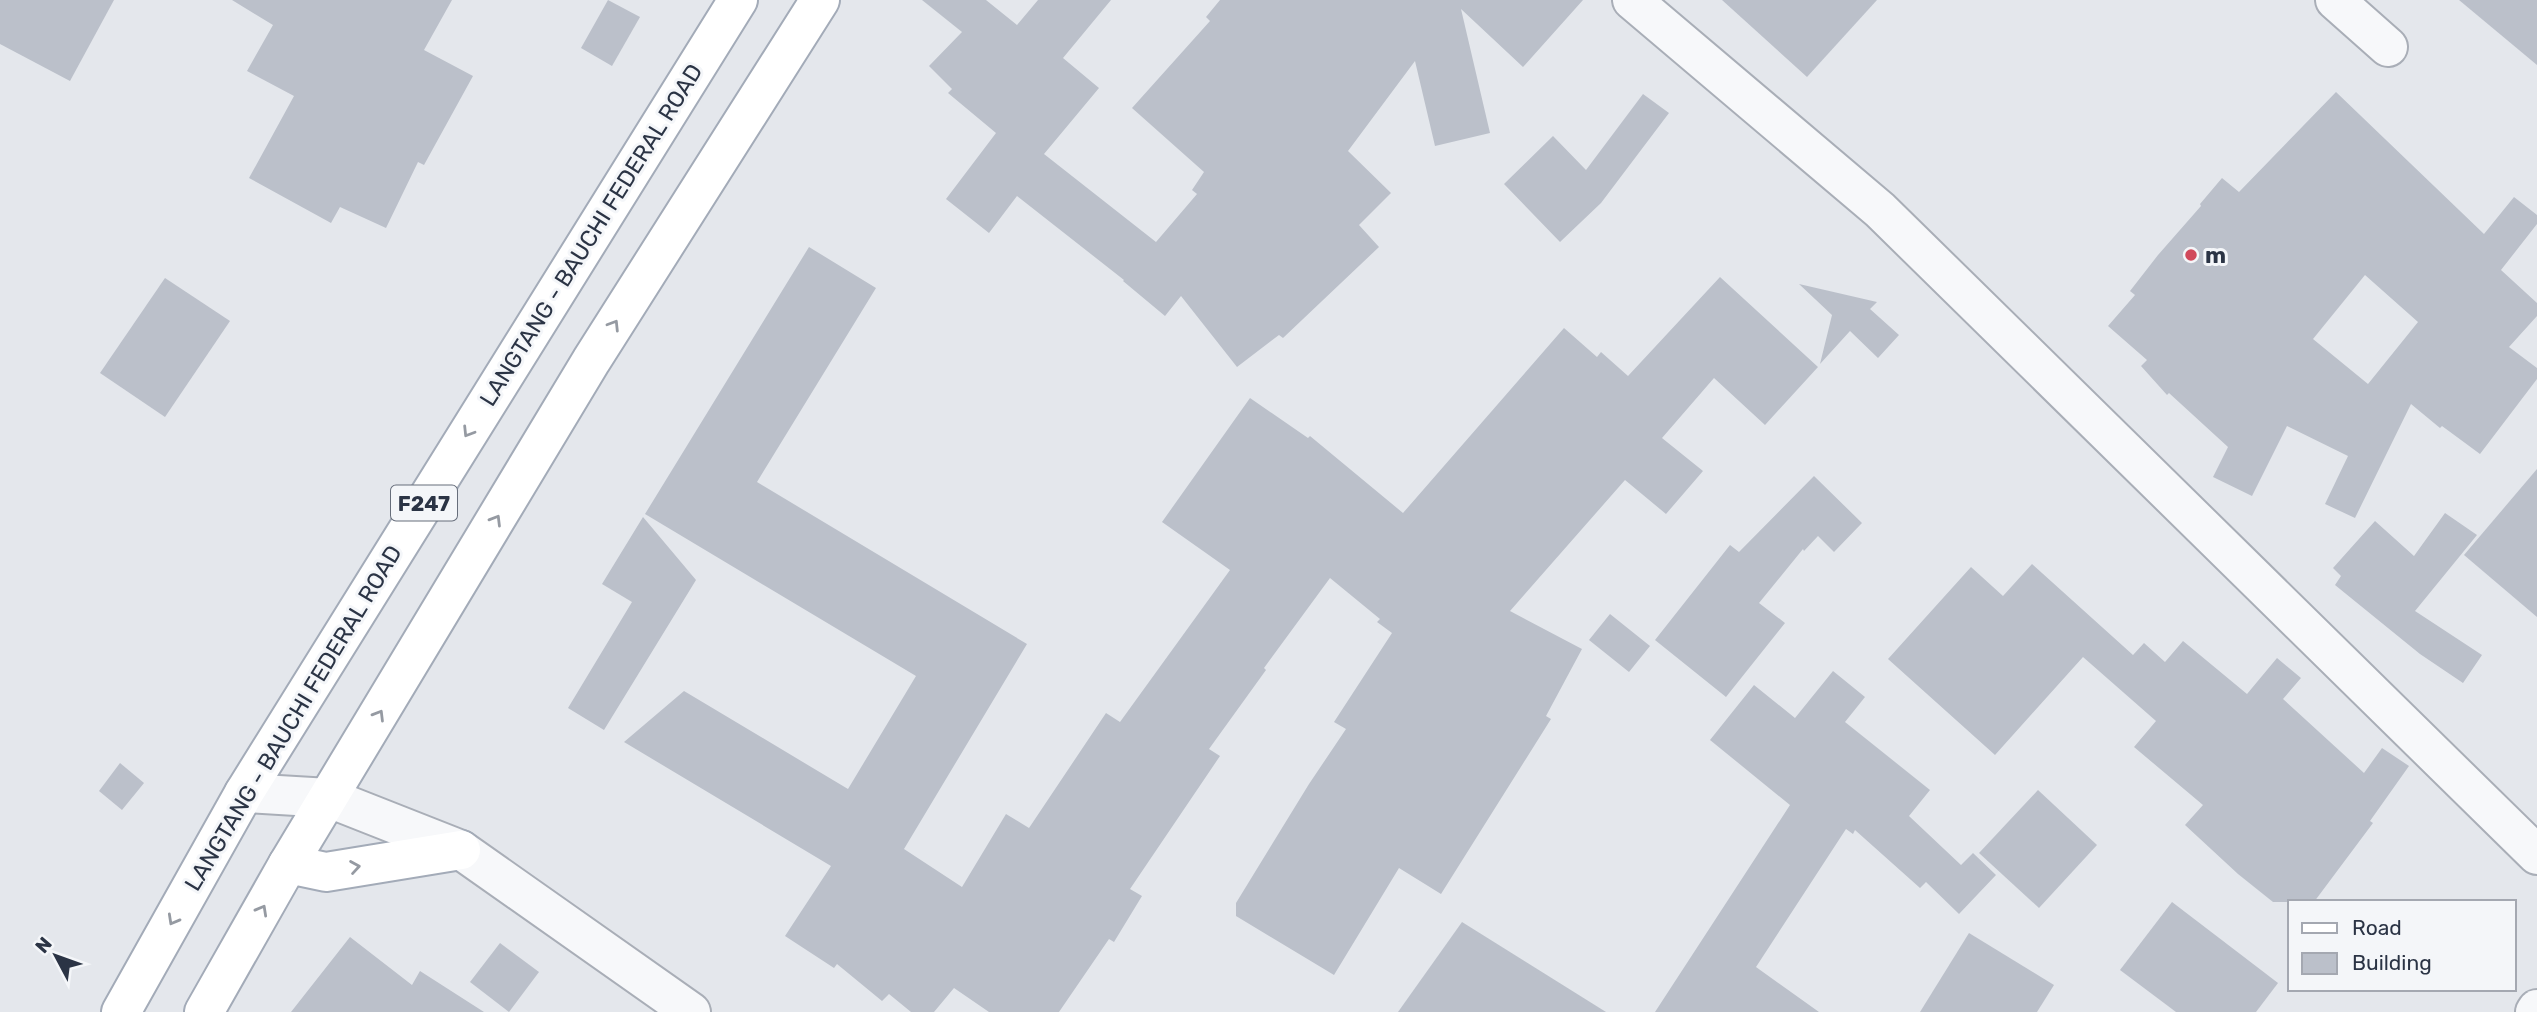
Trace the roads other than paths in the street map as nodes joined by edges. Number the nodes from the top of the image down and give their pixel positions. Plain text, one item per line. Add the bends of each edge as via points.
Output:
1 (738, 0) edge
2 (820, 0) edge
3 (1632, 0) edge
4 (2335, 0) edge
5 (2388, 47) dead end
6 (244, 793) junction
7 (329, 798) junction
8 (461, 850) junction
9 (2537, 855) edge
10 (288, 864) junction
11 (121, 1012) edge
12 (204, 1012) edge
13 (691, 1012) edge

1 -> 6 main road, LANGTANG - BAUCHI FEDERAL ROAD / F247
7 -> 2 main road, F247 via 591,361
3 - 9 street via 1880,210
4 - 5 street
6 - 7 street
6 -> 11 main road, LANGTANG - BAUCHI FEDERAL ROAD / F247
7 - 8 street
7 - 10 main road, F247
10 -> 8 main road via 326,872
8 - 13 street
12 -> 10 main road, F247

